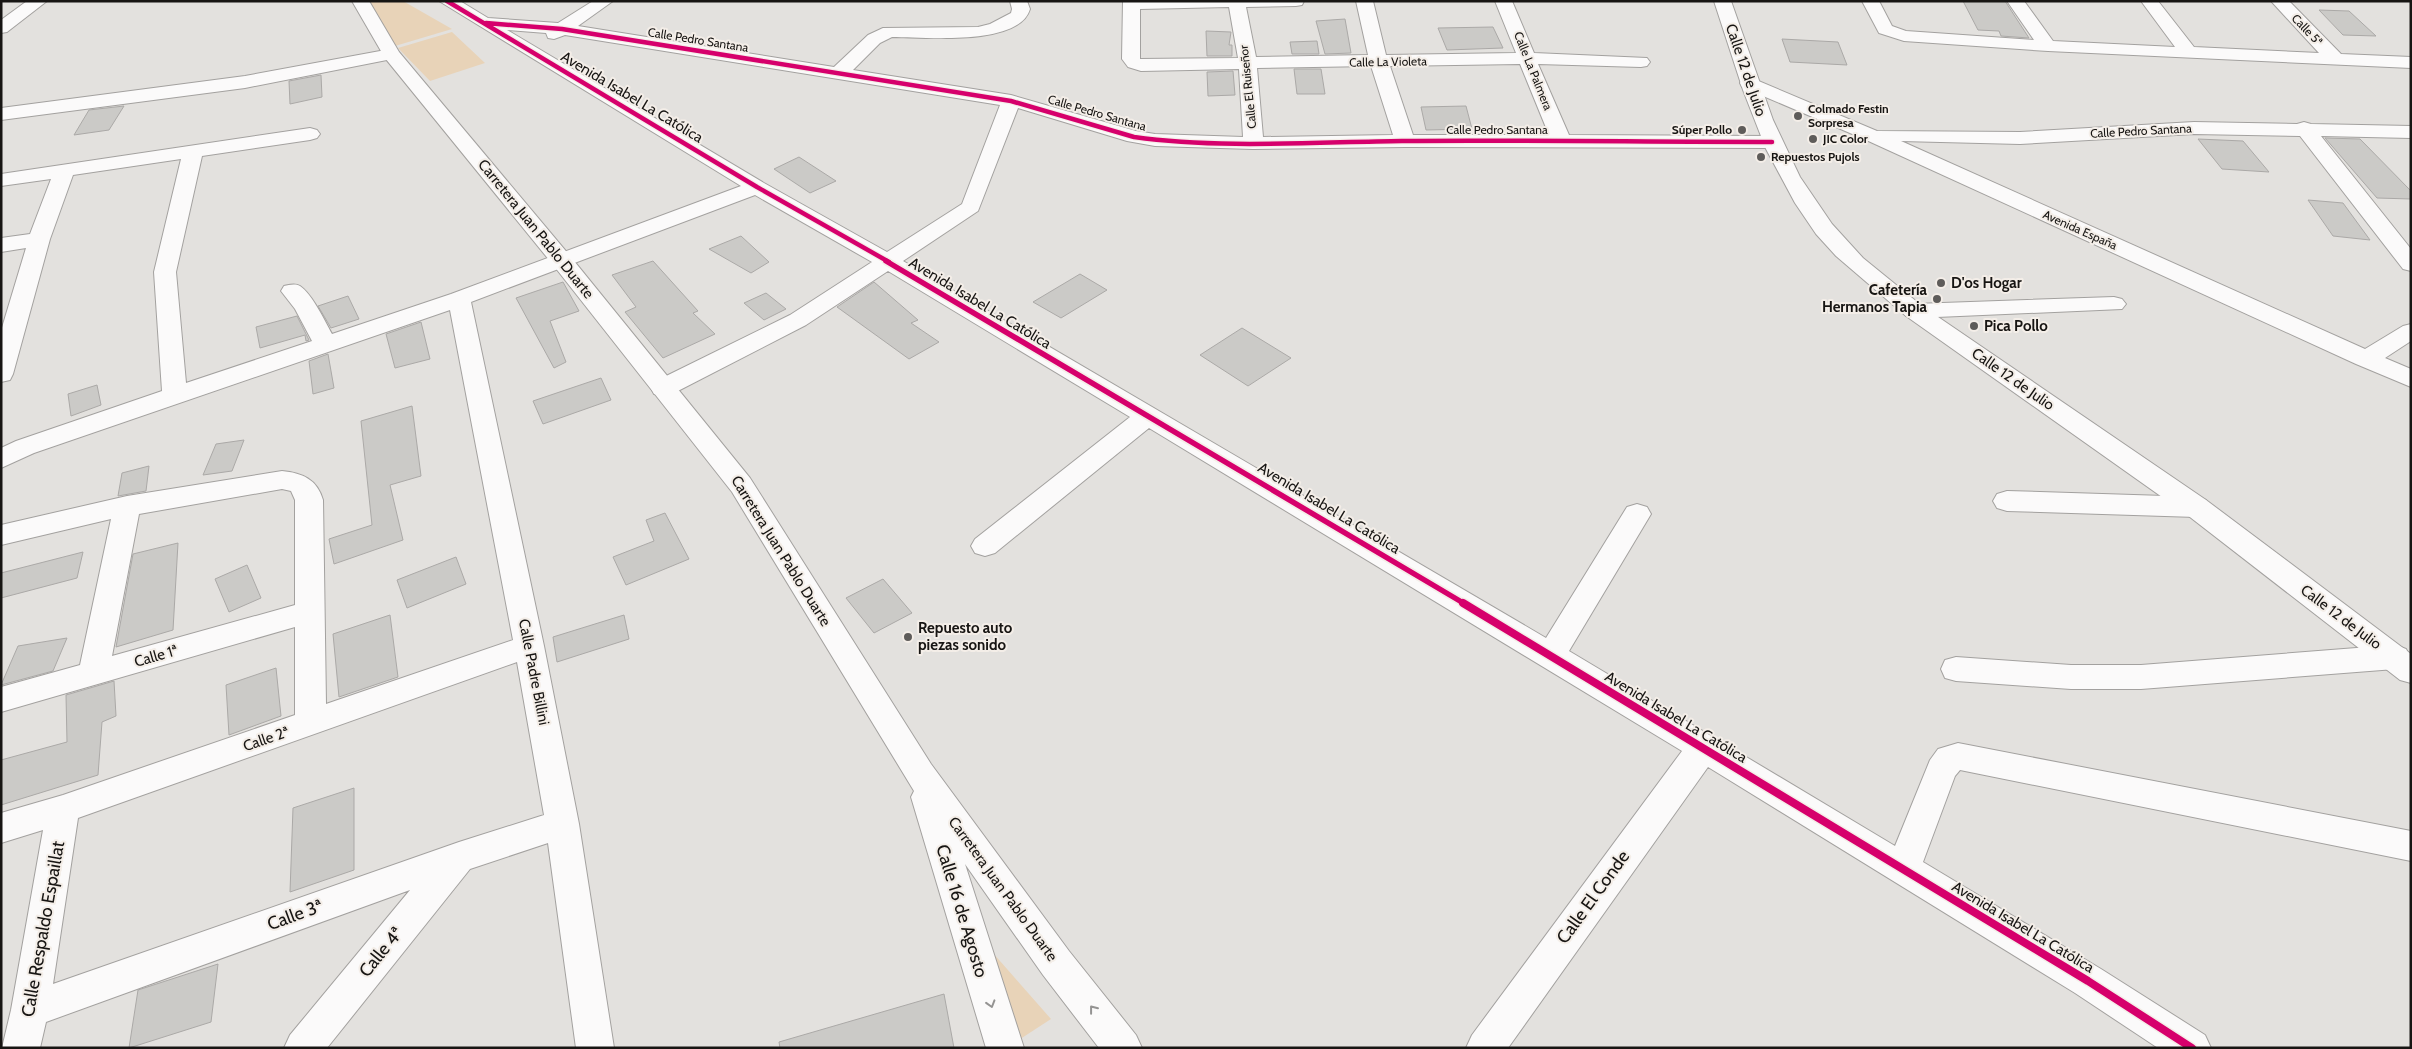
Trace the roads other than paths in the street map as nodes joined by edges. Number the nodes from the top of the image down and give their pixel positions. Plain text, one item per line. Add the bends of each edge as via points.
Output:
1 (39, 1) edge
2 (360, 1) edge
3 (447, 1) edge
4 (604, 1) edge
5 (1018, 1) edge
6 (1296, 1) edge
7 (1364, 1) edge
8 (1503, 1) edge
9 (1722, 1) edge
10 (1870, 1) edge
11 (2015, 1) edge
12 (2149, 1) edge
13 (2279, 1) edge
14 (1236, 2) edge
15 (1132, 3) edge
16 (483, 22) junction
17 (1, 28) edge
18 (562, 29) junction
19 (2048, 46) junction
20 (530, 50) junction
21 (2189, 53) junction
22 (391, 54) junction
23 (1528, 58) junction
24 (2336, 60) junction
25 (1378, 62) junction
26 (1641, 62) dead end
27 (2411, 63) edge
28 (1248, 64) junction
29 (838, 74) junction
30 (1749, 83) junction
31 (1011, 101) junction
32 (1, 114) edge
33 (2304, 128) junction
34 (2411, 132) edge
35 (310, 134) dead end
36 (1871, 135) junction
37 (1405, 141) junction
38 (1562, 142) junction
39 (1772, 142) junction
40 (1253, 143) junction
41 (192, 151) junction
42 (65, 169) junction
43 (1, 180) edge
44 (758, 188) junction
45 (39, 239) junction
46 (1, 245) edge
47 (562, 260) junction
48 (888, 262) junction
49 (2411, 264) edge
50 (292, 290) dead end
51 (459, 298) junction
52 (2114, 304) dead end
53 (1914, 311) junction
54 (8, 326) edge
55 (2411, 332) edge
56 (326, 344) junction
57 (2365, 359) junction
58 (1, 374) edge
59 (2411, 379) edge
60 (663, 388) junction
61 (175, 396) junction
62 (1147, 417) junction
63 (1, 459) edge
64 (2006, 502) dead end
65 (127, 506) junction
66 (2196, 507) junction
67 (1638, 514) dead end
68 (1, 536) edge
69 (985, 546) dead end
70 (310, 612) junction
71 (529, 646) junction
72 (1551, 655) junction
73 (2403, 664) edge
74 (1956, 669) dead end
75 (93, 674) junction
76 (1, 700) edge
77 (311, 723) junction
78 (1703, 748) junction
79 (920, 774) junction
80 (63, 809) junction
81 (562, 824) junction
82 (1, 828) edge
83 (2411, 846) edge
84 (460, 857) junction
85 (1903, 869) junction
86 (30, 1010) junction
87 (22, 1048) edge
88 (303, 1048) edge
89 (594, 1048) edge
90 (1005, 1048) edge
91 (1123, 1048) edge
92 (1485, 1048) edge
93 (2192, 1048) edge

1 - 17 street
2 - 22 street, Carretera Juan Pablo Duarte
3 - 16 street, Avenida Isabel La Católica
4 - 18 street
5 - 29 street via 1019,16 996,28 961,33 898,31 882,35
6 - 14 street
7 - 25 street
8 - 23 street, Calle La Palmera
9 - 30 street, Calle 12 de Julio
10 - 19 street via 1885,29 1892,33
11 - 19 street
12 - 21 street
13 - 24 street, Calle 5ª
14 - 15 street
14 - 28 street, Calle El Ruiseñor
15 - 28 street, Calle La Violeta via 1130,59 1134,63
16 - 18 street, Calle Pedro Santana
16 - 20 street, Avenida Isabel La Católica
18 - 20 street
18 - 29 street, Calle Pedro Santana
19 - 21 street
20 - 44 street, Avenida Isabel La Católica
21 - 24 street
22 - 32 street via 245,82
22 - 47 street, Carretera Juan Pablo Duarte
23 - 25 street, Calle La Violeta
23 - 26 street, Calle La Violeta
23 - 38 street, Calle La Palmera
24 - 27 street
25 - 28 street, Calle La Violeta
25 - 37 street
28 - 40 street, Calle El Ruiseñor
29 - 31 street, Calle Pedro Santana
30 - 36 street, Avenida España
30 - 39 street, Calle 12 de Julio
31 - 40 street, Calle Pedro Santana via 1134,138
31 - 48 street via 971,207
33 - 34 street, Calle Pedro Santana
33 - 36 street, Calle Pedro Santana via 2194,128 2020,138
33 - 49 street
35 - 41 street
36 - 57 street, Avenida España
37 - 38 street, Calle Pedro Santana
37 - 40 street, Calle Pedro Santana
38 - 39 street, Calle Pedro Santana
39 - 53 street, Calle 12 de Julio via 1788,174 1824,230 1877,282
41 - 42 street
41 - 61 street via 166,272
42 - 43 street
42 - 45 street
44 - 47 street
44 - 48 street, Avenida Isabel La Católica
45 - 46 street
45 - 54 street
47 - 51 street
47 - 60 street, Carretera Juan Pablo Duarte
48 - 60 street via 798,320
48 - 62 street, Avenida Isabel La Católica
50 - 56 street
51 - 56 street
51 - 71 street, Calle Padre Billini
52 - 53 street
53 - 66 street, Calle 12 de Julio
54 - 58 street
55 - 57 street
56 - 61 street
57 - 59 street, Avenida España
60 - 79 street, Carretera Juan Pablo Duarte via 742,485
61 - 63 street via 25,447
62 - 69 street
62 - 72 street, Avenida Isabel La Católica
64 - 66 street
65 - 68 street via 60,519
65 - 70 street via 282,480 295,481 308,492 309,500
65 - 75 street
66 - 73 street, Calle 12 de Julio
67 - 72 street
70 - 75 street, Calle 1ª
70 - 77 street
71 - 77 street, Calle 2ª
71 - 81 street, Calle Padre Billini
72 - 78 street, Avenida Isabel La Católica
73 - 74 street via 2141,677 2071,677
75 - 76 street, Calle 1ª
77 - 80 street, Calle 2ª
78 - 85 street, Avenida Isabel La Católica
78 - 92 street, Calle El Conde
79 -> 90 street, Calle 16 de Agosto
91 -> 79 street, Carretera Juan Pablo Duarte via 1056,963
80 - 82 street, Calle 2ª
80 - 86 street, Calle Respaldo Espaillat
81 - 84 street, Calle 3ª
81 - 89 street, Calle Padre Billini
83 - 85 street via 1958,756 1949,759 1941,770
84 - 86 street, Calle 3ª
84 - 88 street, Calle 4ª
85 - 93 street, Avenida Isabel La Católica
86 - 87 street, Calle Respaldo Espaillat

